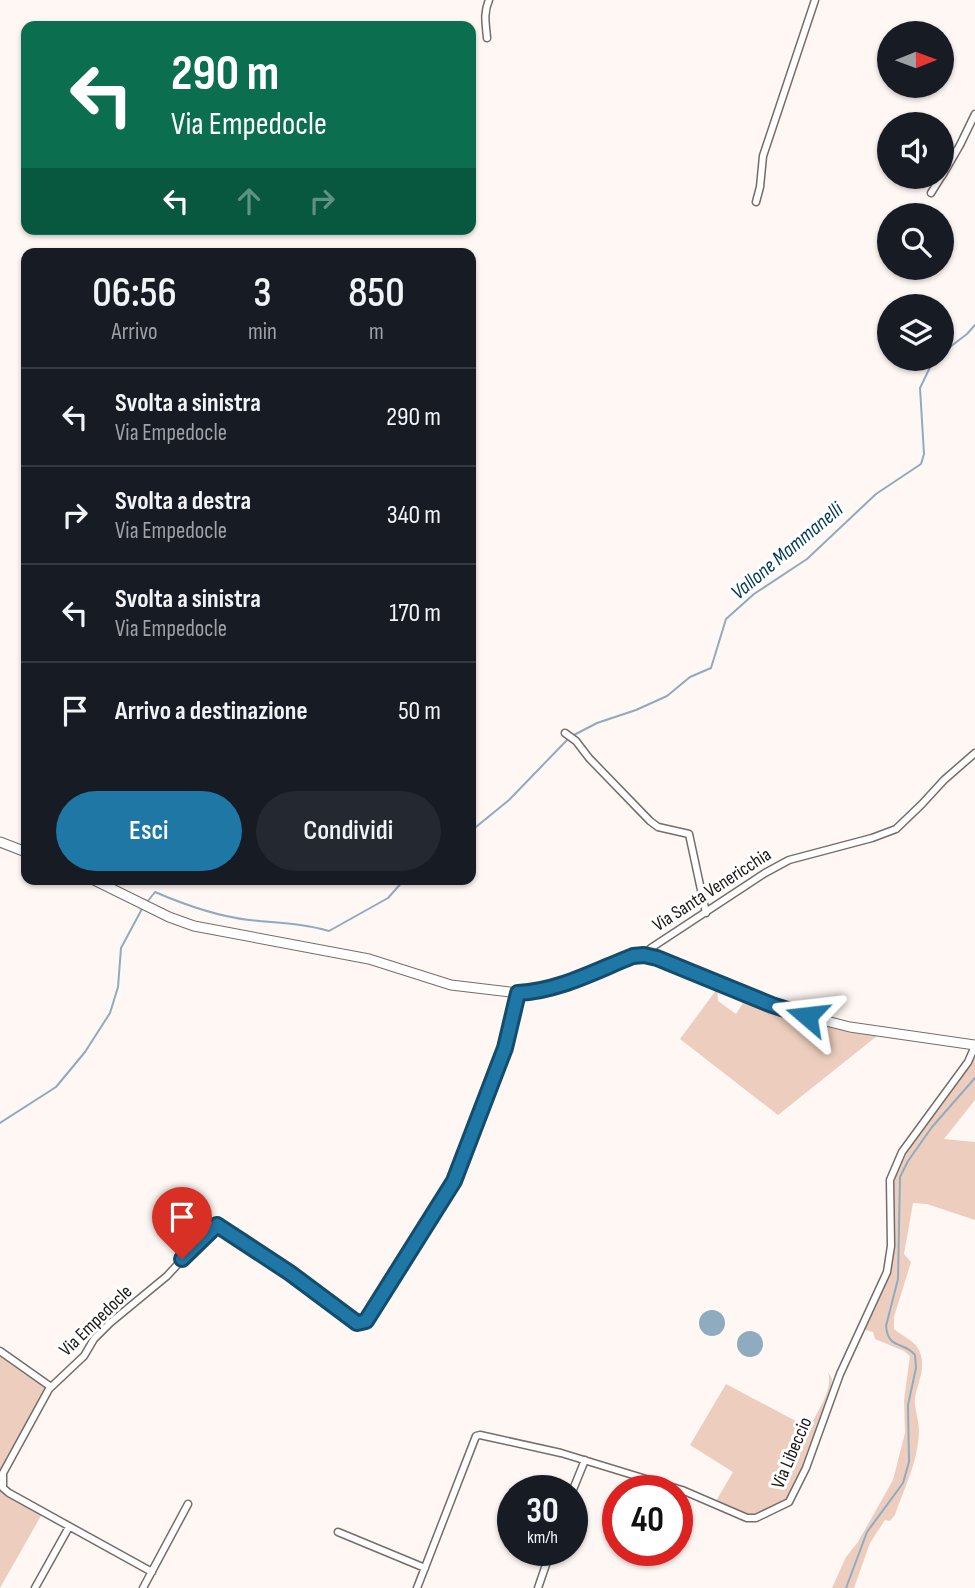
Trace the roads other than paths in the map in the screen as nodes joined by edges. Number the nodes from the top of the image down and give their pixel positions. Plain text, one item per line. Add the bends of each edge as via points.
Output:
1 (489, 0) edge
2 (815, 0) edge
3 (487, 38) dead end
4 (975, 114) edge
5 (954, 155) edge
6 (933, 189) edge
7 (931, 193) dead end
8 (756, 202) dead end
9 (565, 733) dead end
10 (975, 752) edge
11 (0, 842) edge
12 (21, 850) edge
13 (105, 885) edge
14 (706, 913) junction
15 (644, 955) junction
16 (518, 993) junction
17 (975, 1045) edge
18 (0, 1352) edge
19 (51, 1387) junction
20 (585, 1460) junction
21 (579, 1475) edge
22 (188, 1504) dead end
23 (69, 1527) junction
24 (338, 1532) dead end
25 (546, 1566) edge
26 (425, 1568) junction
27 (152, 1572) junction
28 (35, 1588) edge
29 (143, 1588) edge
30 (417, 1588) edge
31 (538, 1588) edge

1 - 3 street via 484,22
2 - 8 street via 763,156
4 - 5 street
6 - 7 street
9 - 14 street via 650,821 689,834
10 - 14 street, Via Santa Venericchia via 896,829 789,860
11 - 12 street
13 - 16 street via 194,926 369,959 451,985
14 - 15 street, Via Santa Venericchia
15 - 16 street via 563,985
15 - 17 street via 807,1016 850,1027
16 - 19 street, Via Empedocle via 505,1048 454,1181 366,1321 357,1323 215,1225 167,1276 110,1323
17 - 20 street, Via Libeccio via 968,1062 894,1168 887,1272 789,1502 747,1518 682,1490
18 - 19 street
19 - 23 street, Via Empedocle via 2,1482 9,1493
20 - 21 street
20 - 26 street, Via Libeccio via 484,1434 476,1436
22 - 27 street
23 - 27 street, Via Empedocle
23 - 28 street
24 - 26 street
25 - 31 street
26 - 30 street, Via Libeccio
27 - 29 street

